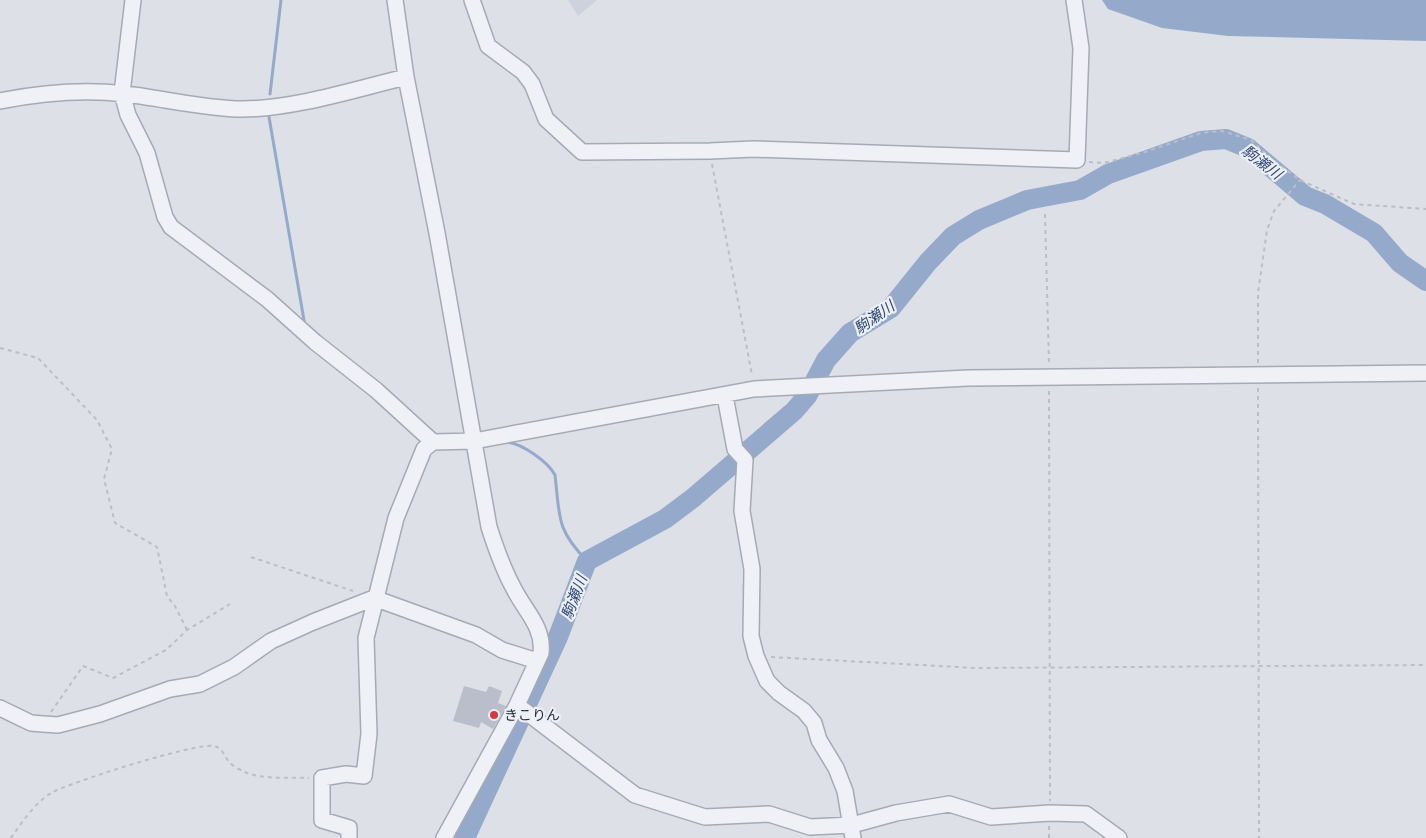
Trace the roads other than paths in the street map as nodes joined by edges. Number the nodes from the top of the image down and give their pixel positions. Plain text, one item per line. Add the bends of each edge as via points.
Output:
1 (133, 0) edge
2 (395, 0) edge
3 (472, 0) edge
4 (1074, 0) edge
5 (406, 77) junction
6 (122, 93) junction
7 (0, 101) edge
8 (1426, 373) edge
9 (725, 396) junction
10 (474, 441) junction
11 (433, 442) junction
12 (374, 598) junction
13 (537, 661) junction
14 (517, 705) junction
15 (0, 708) edge
16 (852, 831) edge
17 (349, 838) edge
18 (444, 838) edge
19 (1119, 838) edge

1 - 6 street
2 - 5 street
3 - 4 street via 488,46 523,72 532,84 546,120 582,152 753,149 1077,160 1081,48
5 - 6 street via 273,107 241,109
5 - 10 street
6 - 7 street via 59,92
6 - 11 street via 128,115 147,153 165,217 171,227 267,299
8 - 9 street via 968,378 754,389
9 - 10 street via 626,411
9 - 16 street via 740,454 742,512 752,569 750,636 767,681 814,723 845,791
10 - 11 street
10 - 13 street via 488,527 499,561 540,630 542,644
11 - 12 street via 424,449 396,518
12 - 13 street
12 - 15 street via 271,642 234,667 200,684 170,689 100,714 58,725 31,723
12 - 17 street via 366,638 369,734 364,776 346,774 322,778 322,820 349,828
13 - 14 street
14 - 16 street via 635,795 705,817 769,814 810,827
14 - 18 street
16 - 19 street via 896,813 949,804 991,817 1086,814

